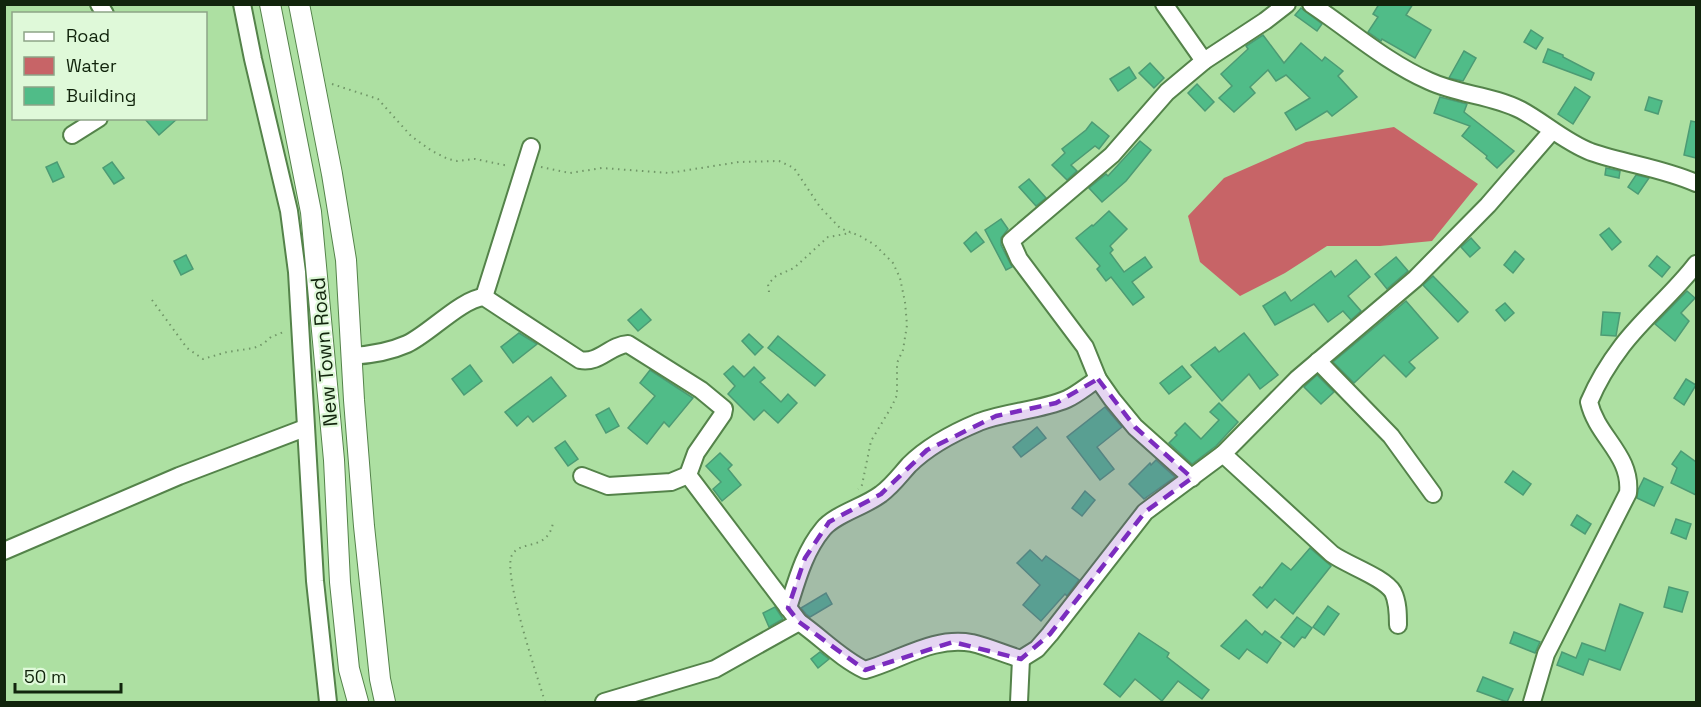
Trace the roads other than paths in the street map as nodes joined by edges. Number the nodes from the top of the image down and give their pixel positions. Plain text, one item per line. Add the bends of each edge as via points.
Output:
1 (242, 4) edge
2 (270, 4) edge
3 (299, 4) edge
4 (1164, 4) edge
5 (1287, 4) edge
6 (1311, 4) edge
7 (1204, 61) junction
8 (96, 120) edge
9 (1552, 131) junction
10 (72, 135) dead end
11 (531, 147) dead end
12 (1696, 183) edge
13 (1696, 264) edge
14 (484, 297) junction
15 (351, 356) junction
16 (1318, 361) junction
17 (1098, 379) junction
18 (305, 428) junction
19 (1223, 454) junction
20 (688, 475) junction
21 (582, 476) dead end
22 (1192, 478) junction
23 (1433, 494) dead end
24 (4, 550) edge
25 (788, 608) junction
26 (799, 622) junction
27 (1398, 625) dead end
28 (1021, 659) junction
29 (328, 702) edge
30 (358, 702) edge
31 (385, 702) edge
32 (604, 702) edge
33 (1019, 702) edge
34 (1532, 702) edge

1 - 18 street via 289,211 297,272
2 - 30 main road, New Town Road via 311,212 334,460 340,582 349,669
3 - 15 main road, New Town Road via 346,260
4 - 7 street
5 - 7 street
6 - 9 street via 1409,72 1514,107
7 - 17 street via 1167,92 1112,154 1011,241 1019,259 1085,347
8 - 10 street
9 - 12 street via 1591,152
9 - 16 street via 1434,261
11 - 14 street
13 - 34 street via 1622,346 1589,402 1597,423 1627,468 1628,493 1546,654
14 - 15 street via 408,344 376,355
14 - 20 street via 580,360 598,359 619,345 628,344 722,405 723,414 696,453
15 - 31 main road, New Town Road via 364,526
16 - 19 street
16 - 23 street via 1391,436
17 - 22 street via 1135,427
17 - 25 street via 1070,398 996,416 942,441 910,464 881,494 829,522 805,558
18 - 24 street
18 - 29 street
19 - 22 street
19 - 27 street via 1332,554 1392,591 1398,606
20 - 21 street via 671,482 608,486
20 - 25 street
22 - 28 street via 1145,512 1050,634
25 - 26 street
26 - 28 street via 848,662 865,670 937,643 969,643
26 - 32 street via 715,669
28 - 33 street

